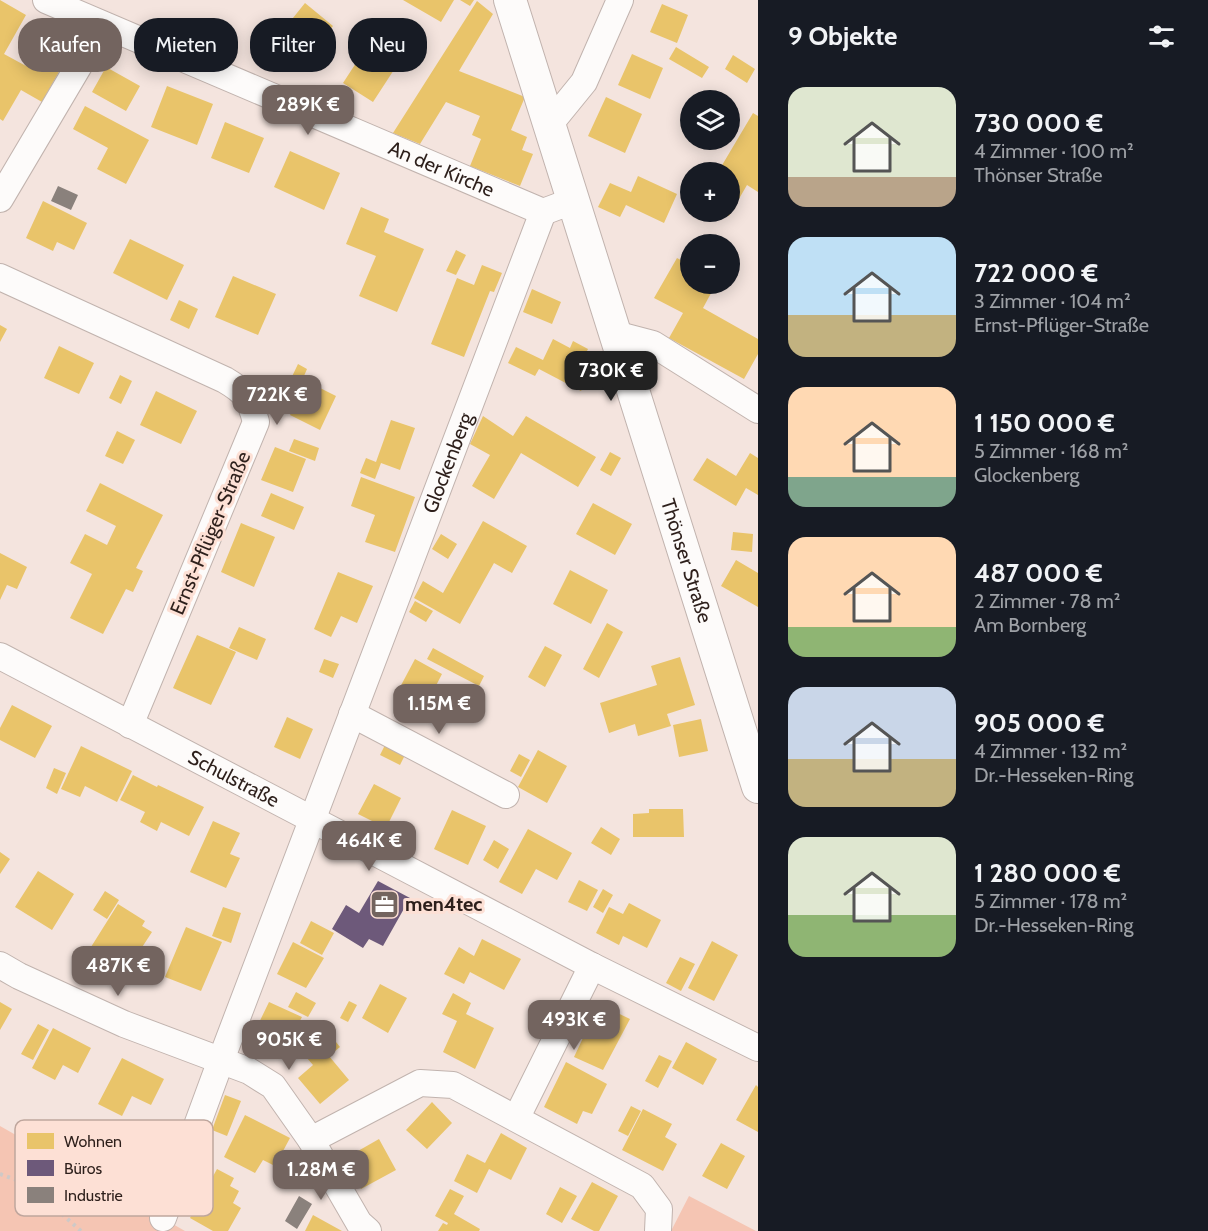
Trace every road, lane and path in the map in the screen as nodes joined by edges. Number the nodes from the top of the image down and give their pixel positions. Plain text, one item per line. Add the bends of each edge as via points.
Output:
1 (46, 0) edge
2 (510, 0) edge
3 (620, 0) edge
4 (85, 18) edge
5 (122, 34) edge
6 (76, 72) edge
7 (549, 125) junction
8 (0, 199) edge
9 (573, 200) junction
10 (543, 212) junction
11 (0, 277) edge
12 (615, 334) junction
13 (758, 410) edge
14 (0, 656) edge
15 (352, 714) junction
16 (130, 725) junction
17 (758, 787) edge
18 (506, 795) dead end
19 (313, 818) junction
20 (0, 965) edge
21 (592, 966) junction
22 (758, 1048) edge
23 (221, 1060) junction
24 (517, 1117) junction
25 (199, 1120) edge
26 (311, 1140) junction
27 (0, 1174) edge
28 (15, 1179) edge
29 (64, 1216) edge
30 (81, 1231) edge
31 (368, 1231) edge
32 (658, 1231) edge

1 - 4 street, An der Kirche
2 - 7 street, Thönser Straße
3 - 7 street via 584,82
5 - 10 street, An der Kirche
6 - 8 street
7 - 9 street, Thönser Straße
9 - 10 street
9 - 12 street, Thönser Straße
10 - 15 street, Glockenberg
11 - 16 street, Ernst-Pflüger-Straße via 225,380 242,390 250,401 256,422
12 - 13 street via 653,344
12 - 17 street, Thönser Straße
14 - 16 street, Schulstraße
15 - 18 street
15 - 19 street, Glockenberg
16 - 19 street, Schulstraße
19 - 21 street, Schulstraße
19 - 23 street, Glockenberg
20 - 23 street via 124,1024
21 - 22 street, Schulstraße
21 - 24 street
23 - 25 street, Glockenberg
23 - 26 street via 273,1086
24 - 26 street via 453,1085 420,1083
24 - 32 street via 642,1186 659,1209
26 - 31 street via 359,1223
27 - 28 path
29 - 30 path

